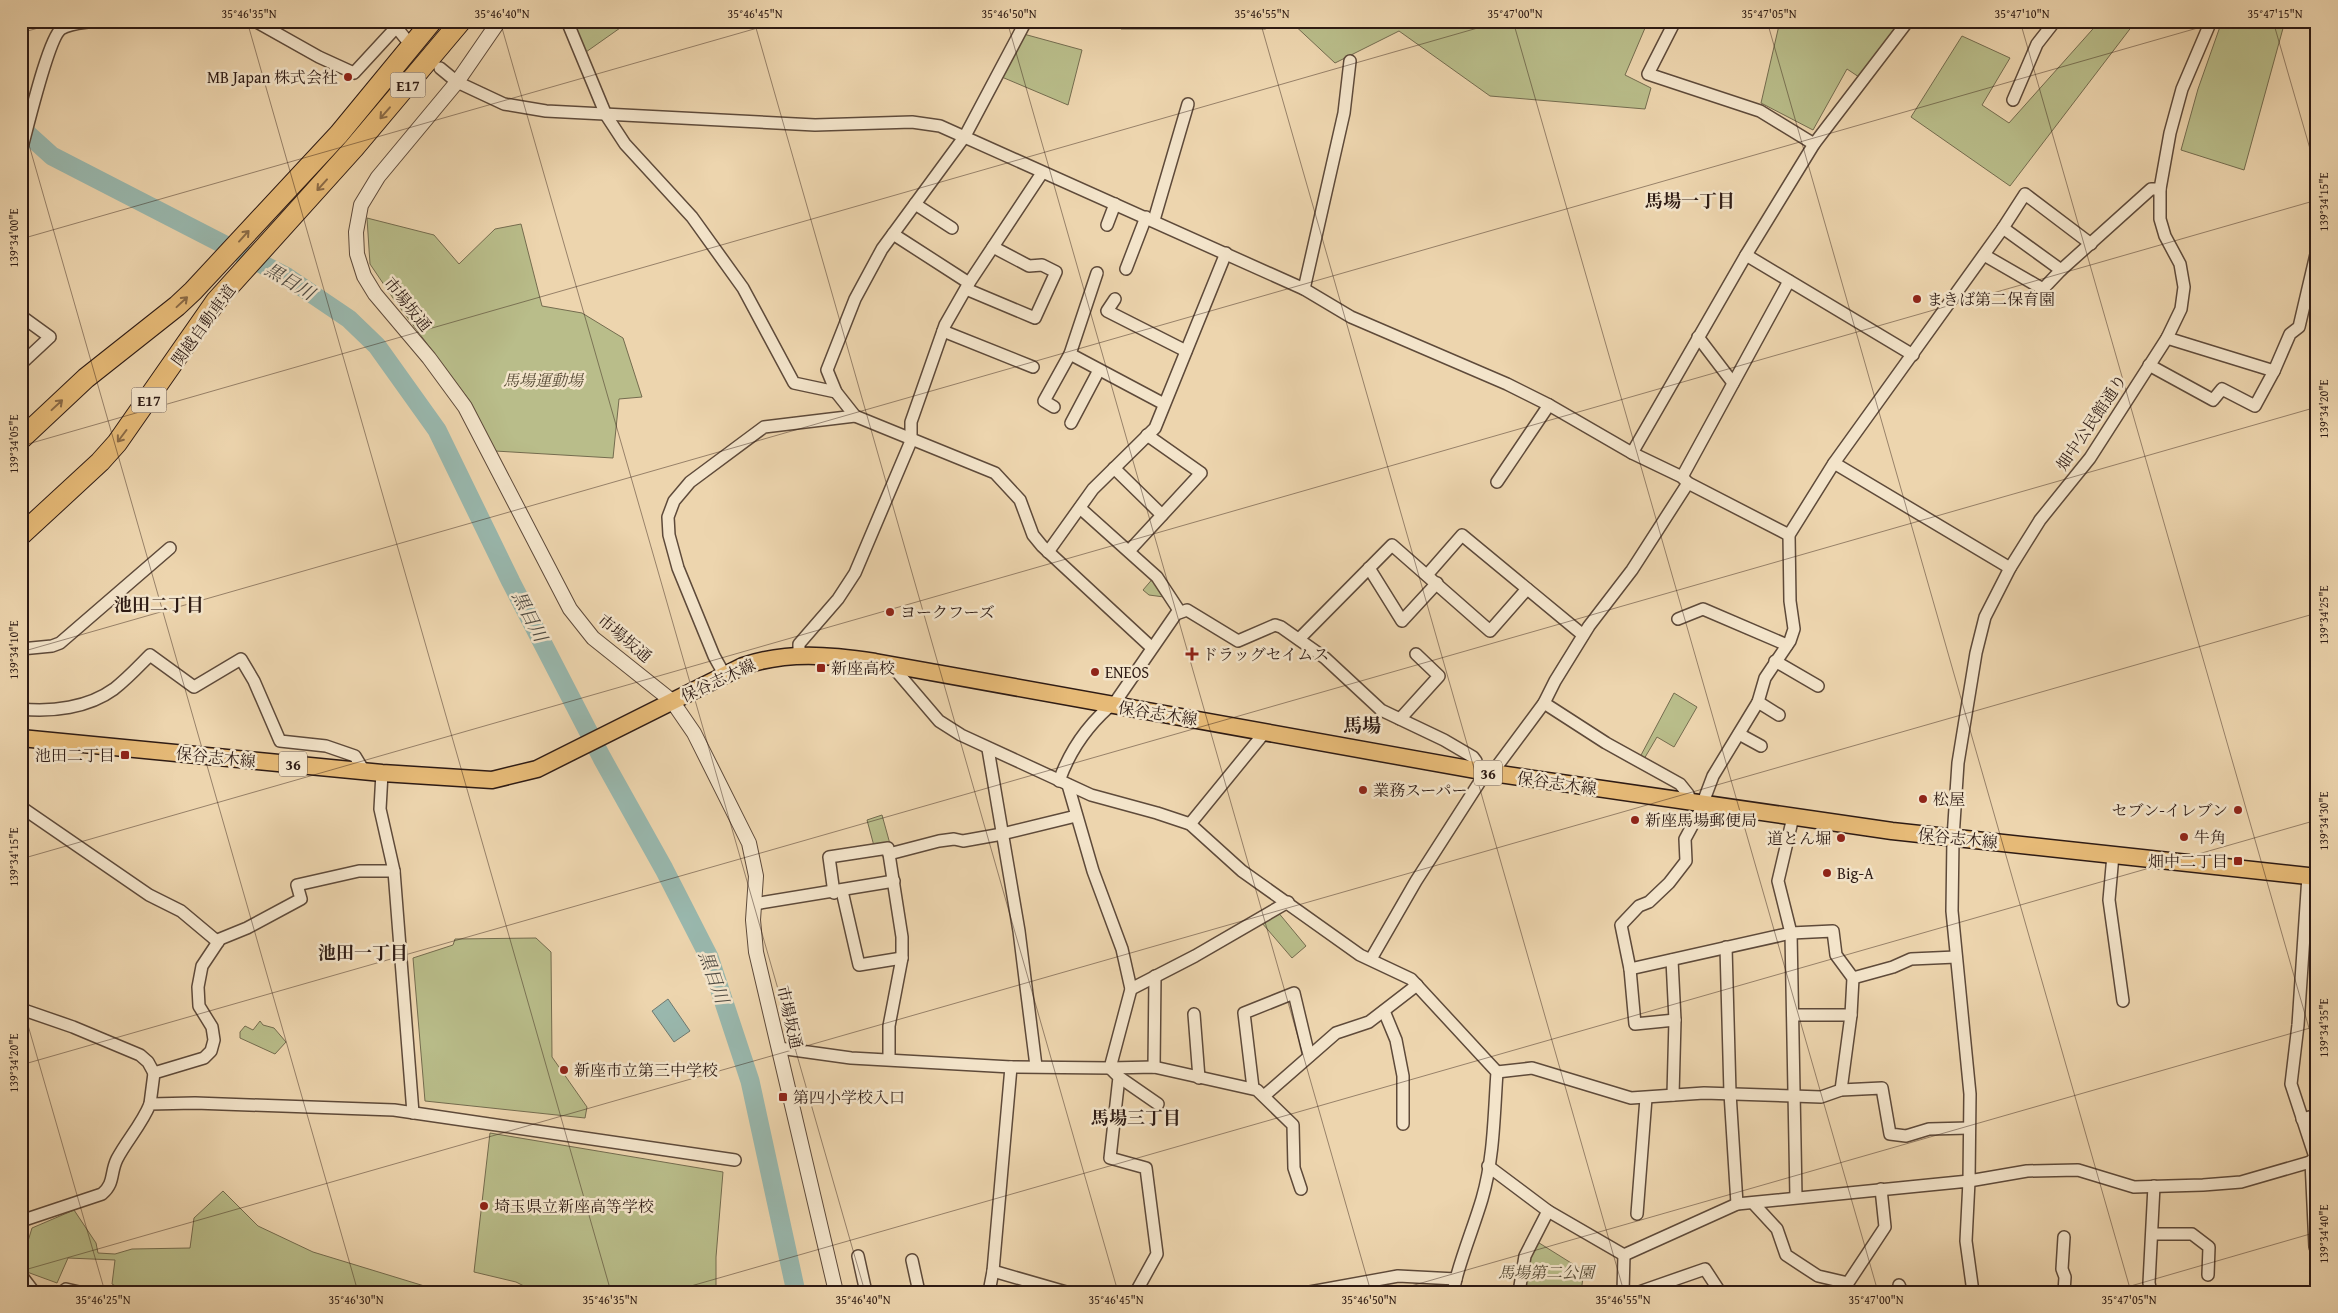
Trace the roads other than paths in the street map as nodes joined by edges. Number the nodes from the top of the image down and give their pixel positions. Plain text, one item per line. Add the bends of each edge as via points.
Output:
1 (95, 21) edge
2 (432, 21) edge
3 (461, 21) edge
4 (499, 21) edge
5 (567, 21) edge
6 (1026, 21) edge
7 (1675, 21) edge
8 (1908, 21) edge
9 (2056, 21) edge
10 (2211, 21) edge
11 (261, 23) edge
12 (400, 24) edge
13 (405, 38) dead end
14 (1350, 61) dead end
15 (440, 68) dead end
16 (457, 82) junction
17 (2013, 100) dead end
18 (1188, 104) dead end
19 (606, 115) junction
20 (965, 136) junction
21 (1814, 144) junction
22 (21, 151) edge
23 (1042, 173) junction
24 (2160, 189) junction
25 (915, 204) junction
26 (1115, 204) junction
27 (1150, 219) junction
28 (1107, 226) dead end
29 (952, 228) dead end
30 (2003, 228) junction
31 (893, 234) junction
32 (2091, 244) junction
33 (993, 247) junction
34 (2317, 250) edge
35 (1226, 253) junction
36 (1746, 255) junction
37 (1984, 255) junction
38 (1126, 269) dead end
39 (2061, 270) junction
40 (1097, 272) dead end
41 (1789, 281) junction
42 (968, 286) junction
43 (1304, 289) junction
44 (1114, 299) dead end
45 (21, 316) edge
46 (943, 331) junction
47 (1698, 337) junction
48 (2167, 338) junction
49 (1186, 351) junction
50 (1070, 354) junction
51 (1913, 355) junction
52 (21, 364) edge
53 (2149, 365) junction
54 (1033, 367) dead end
55 (1099, 370) junction
56 (2274, 371) junction
57 (1733, 383) junction
58 (836, 392) junction
59 (1164, 404) junction
60 (1549, 404) junction
61 (1054, 407) dead end
62 (855, 416) junction
63 (1071, 424) dead end
64 (1147, 435) junction
65 (21, 439) edge
66 (912, 441) junction
67 (1632, 453) junction
68 (1834, 463) junction
69 (1114, 468) junction
70 (1685, 480) junction
71 (1497, 482) dead end
72 (1080, 508) junction
73 (1162, 515) junction
74 (21, 535) edge
75 (1789, 535) junction
76 (170, 548) dead end
77 (1129, 551) junction
78 (1048, 552) junction
79 (1369, 568) junction
80 (2010, 568) junction
81 (1427, 575) junction
82 (1437, 583) junction
83 (1527, 589) junction
84 (1180, 612) junction
85 (1678, 619) dead end
86 (1583, 635) junction
87 (1299, 639) junction
88 (1787, 645) junction
89 (1151, 647) junction
90 (21, 649) edge
91 (1416, 654) dead end
92 (800, 655) junction
93 (1775, 661) junction
94 (892, 666) junction
95 (724, 674) junction
96 (1818, 686) dead end
97 (672, 701) junction
98 (1758, 702) junction
99 (1544, 703) junction
100 (1110, 705) junction
101 (21, 709) edge
102 (1779, 715) dead end
103 (1400, 719) junction
104 (1265, 732) junction
105 (1739, 734) junction
106 (21, 738) edge
107 (1761, 746) dead end
108 (988, 749) junction
109 (364, 771) junction
110 (1485, 772) junction
111 (382, 773) junction
112 (1063, 783) junction
113 (1696, 803) junction
114 (21, 807) edge
115 (1076, 816) junction
116 (1793, 817) junction
117 (1190, 824) junction
118 (1002, 834) junction
119 (1953, 838) junction
120 (889, 854) junction
121 (2113, 855) junction
122 (394, 871) junction
123 (2313, 877) edge
124 (894, 881) junction
125 (838, 892) junction
126 (1288, 902) junction
127 (754, 904) junction
128 (1791, 933) junction
129 (218, 942) junction
130 (1726, 947) junction
131 (1956, 957) junction
132 (902, 958) junction
133 (1371, 959) junction
134 (1672, 960) junction
135 (1630, 969) junction
136 (1155, 976) junction
137 (1853, 978) junction
138 (1417, 985) junction
139 (1131, 989) junction
140 (2124, 1001) dead end
141 (21, 1009) edge
142 (1384, 1011) junction
143 (1194, 1014) dead end
144 (1793, 1015) junction
145 (1851, 1015) junction
146 (1675, 1020) junction
147 (779, 1048) junction
148 (1309, 1056) junction
149 (888, 1059) junction
150 (1036, 1066) junction
151 (1154, 1066) junction
152 (1011, 1067) junction
153 (1110, 1068) junction
154 (1498, 1072) junction
155 (154, 1073) junction
156 (1119, 1077) junction
157 (1199, 1078) junction
158 (1253, 1088) junction
159 (1841, 1090) junction
160 (1730, 1093) junction
161 (1674, 1095) junction
162 (1264, 1096) junction
163 (1793, 1097) junction
164 (1646, 1098) junction
165 (150, 1104) junction
166 (1158, 1104) dead end
167 (413, 1114) junction
168 (2317, 1114) edge
169 (2302, 1120) junction
170 (1402, 1124) dead end
171 (1969, 1128) junction
172 (735, 1160) dead end
173 (2315, 1161) edge
174 (1488, 1166) junction
175 (1968, 1181) junction
176 (2154, 1186) junction
177 (1301, 1189) dead end
178 (1881, 1189) junction
179 (1796, 1197) junction
180 (1753, 1203) junction
181 (1737, 1204) junction
182 (1548, 1211) junction
183 (1637, 1214) dead end
184 (21, 1222) edge
185 (2152, 1234) junction
186 (2064, 1236) dead end
187 (2315, 1247) dead end
188 (1624, 1255) junction
189 (858, 1256) dead end
190 (912, 1260) dead end
191 (993, 1271) junction
192 (21, 1275) edge
193 (2208, 1276) dead end
194 (1456, 1279) junction
195 (34, 1292) edge
196 (62, 1292) edge
197 (79, 1292) edge
198 (836, 1292) edge
199 (866, 1292) edge
200 (919, 1292) edge
201 (989, 1292) edge
202 (1066, 1292) edge
203 (1136, 1292) edge
204 (1310, 1292) edge
205 (1453, 1292) edge
206 (1519, 1292) edge
207 (1622, 1292) edge
208 (1638, 1292) edge
209 (1720, 1292) edge
210 (1973, 1292) edge
211 (2064, 1292) edge
212 (2151, 1292) edge

1 - 22 street via 72,24 60,30 49,47
65 -> 2 highway, 関越自動車道 / E17 via 86,378 177,306 212,272 338,134
3 -> 74 highway, 関越自動車道 / E17 via 201,322 117,443
4 - 16 street, 市場坂通
5 - 19 street
6 - 20 street
7 - 21 street via 1648,74 1760,111
8 - 21 street
9 - 17 street via 2037,44
10 - 24 street, 畑中公民館通り via 2182,89
11 - 12 street via 354,73
12 - 13 street
14 - 43 street via 1344,113
15 - 16 street
16 - 19 street via 504,104
16 - 97 street, 市場坂通 via 378,177 361,205 356,232 357,254 364,276 466,407 570,610 593,638
18 - 27 street
19 - 20 street via 815,125 912,122 940,126
19 - 58 street via 625,144 692,217 743,288 794,383
20 - 23 street
20 - 25 street
21 - 36 street
23 - 26 street
23 - 33 street
24 - 32 street via 2151,189
24 - 48 street, 畑中公民館通り via 2160,219 2180,264 2184,287 2181,308
25 - 29 street
25 - 31 street
26 - 27 street
26 - 28 street
27 - 35 street
27 - 38 street
30 - 32 street via 2025,194
30 - 37 street
30 - 39 street
31 - 42 street
31 - 58 street via 854,299 827,370
32 - 39 street
33 - 42 street
33 - 42 street via 1029,266 1042,265 1056,272 1035,318
34 - 56 street via 2299,327 2290,334
35 - 43 street
35 - 49 street
36 - 41 street
36 - 47 street
37 - 39 street via 2043,289
37 - 51 street
40 - 50 street
41 - 51 street
41 - 57 street
42 - 46 street
43 - 60 street via 1351,317
44 - 49 street via 1107,311
45 - 52 street via 50,337
46 - 54 street
46 - 66 street via 911,422
47 - 57 street
47 - 67 street
48 - 53 street, 畑中公民館通り
48 - 56 street
49 - 59 street
50 - 55 street
50 - 61 street via 1044,401
51 - 68 street
53 - 56 street via 2213,400 2222,389 2255,406
53 - 80 street, 畑中公民館通り via 2090,458 2040,520
55 - 59 street
55 - 63 street
57 - 70 street
58 - 62 street
59 - 64 street via 1155,428
60 - 67 street
60 - 71 street
62 - 66 street
62 - 95 street via 764,427 690,482 674,502 668,517 669,535 678,568
64 - 69 street
64 - 73 street via 1201,472
66 - 78 street via 995,473 1020,500 1033,535
66 - 92 street via 855,573 838,599 799,644
67 - 70 street
68 - 75 street
68 - 80 street
69 - 72 street via 1092,489
69 - 73 street
70 - 75 street
70 - 86 street via 1632,570
72 - 77 street
72 - 78 street
73 - 77 street
75 - 88 street via 1790,601 1794,629
76 - 90 street via 60,643
77 - 84 street via 1157,576
78 - 89 street
79 - 81 street via 1392,545
79 - 82 street via 1402,621
79 - 87 street
80 - 119 street, 畑中公民館通り via 1985,617 1976,653 1958,763
81 - 82 street
81 - 83 street via 1462,535
82 - 83 street via 1490,631
83 - 86 street
84 - 87 street via 1187,610 1238,641 1275,625
84 - 89 street
85 - 88 street via 1703,609
86 - 99 street
87 - 103 street via 1382,710
88 - 93 street
89 - 100 street via 1116,701
91 - 103 street via 1439,676
92 - 94 main road, 保谷志木線 / 36 via 833,656
92 - 95 main road, 保谷志木線 / 36 via 757,661
93 - 96 street
93 - 98 street via 1765,678
94 - 100 main road, 保谷志木線 / 36
94 - 108 street via 939,721
95 - 97 main road, 保谷志木線 / 36
97 - 111 main road, 保谷志木線 / 36 via 522,774 492,780
97 - 127 street, 市場坂通 via 694,733 749,842 756,876
98 - 102 street
98 - 105 street
99 - 110 street
99 - 113 street via 1606,743 1680,784
100 - 104 main road, 保谷志木線 / 36
100 - 112 street via 1074,748
101 - 109 street via 45,711 90,702 114,689 150,655 194,687 241,659 280,741 326,746 355,756
103 - 110 street via 1473,757
104 - 110 main road, 保谷志木線 / 36
104 - 117 street
105 - 107 street
105 - 113 street
106 - 109 main road, 保谷志木線 / 36
108 - 112 street
108 - 118 street
109 - 111 main road, 保谷志木線 / 36
110 - 113 main road, 保谷志木線 / 36
110 - 133 street
111 - 122 street via 381,821
112 - 115 street
112 - 117 street via 1090,795
113 - 116 main road, 保谷志木線 / 36
113 - 135 street via 1685,839 1686,861 1669,883 1621,925
114 - 129 street via 149,895 181,911
115 - 118 street
115 - 139 street via 1122,949
116 - 119 main road, 保谷志木線 / 36
116 - 128 street via 1778,881
117 - 126 street via 1242,871
118 - 120 street via 963,841 939,841
118 - 150 street via 1019,931
119 - 121 main road, 保谷志木線 / 36
119 - 131 street, 畑中公民館通り via 1952,911
120 - 124 street
120 - 125 street via 888,848 829,857
121 - 123 main road, 保谷志木線 / 36
121 - 140 street via 2109,900
122 - 129 street via 359,871 297,885 301,899
122 - 167 street
123 - 169 street via 2291,1084
124 - 125 street
124 - 132 street
125 - 127 street
125 - 132 street via 858,965
126 - 133 street
126 - 136 street
127 - 147 street, 市場坂通 via 753,937
128 - 130 street
128 - 137 street via 1833,931 1836,955
128 - 144 street
129 - 155 street via 202,966 198,987 199,1006 212,1027 214,1040 211,1051 204,1058
130 - 134 street
130 - 160 street
131 - 137 street via 1911,959
131 - 171 street, 畑中公民館通り via 1970,1094
132 - 149 street via 889,1026
133 - 138 street via 1412,979
134 - 135 street
134 - 146 street
135 - 146 street via 1635,1024
136 - 139 street
136 - 151 street
137 - 145 street
138 - 142 street
138 - 154 street
139 - 153 street
141 - 155 street via 140,1055
142 - 148 street via 1369,1022 1336,1033
142 - 170 street via 1396,1040 1408,1106
143 - 157 street
144 - 145 street
144 - 163 street
145 - 159 street
146 - 161 street
147 - 149 street via 850,1058
147 - 198 street, 市場坂通
148 - 158 street via 1294,993 1244,1013
148 - 162 street
149 - 152 street
150 - 152 street
150 - 153 street
151 - 153 street
151 - 157 street
152 - 191 street
153 - 156 street
154 - 164 street via 1532,1068 1632,1098
154 - 174 street
155 - 165 street
156 - 166 street
156 - 203 street via 1110,1158 1146,1168 1157,1254
157 - 158 street
158 - 162 street
159 - 163 street via 1821,1097
159 - 171 street via 1882,1088 1890,1134 1906,1136 1929,1129
160 - 161 street
160 - 163 street
160 - 181 street
161 - 164 street
162 - 177 street via 1293,1125 1294,1168
163 - 179 street
164 - 183 street
165 - 167 street via 394,1110
165 - 184 street via 116,1160 110,1187 102,1194
167 - 172 street
168 - 169 street
169 - 173 street
171 - 175 street, 畑中公民館通り
173 - 176 street via 2241,1182
173 - 187 street
174 - 182 street
174 - 194 street via 1482,1198
175 - 176 street via 2027,1170 2078,1170 2134,1187
175 - 178 street
175 - 210 street, 畑中公民館通り via 1966,1241
176 - 185 street
178 - 179 street
178 - 180 street via 1885,1227 1848,1283 1818,1276 1786,1256 1777,1229
179 - 180 street
180 - 181 street
181 - 188 street
182 - 188 street
182 - 206 street via 1525,1256
185 - 193 street via 2192,1234 2209,1247
185 - 212 street
186 - 211 street
188 - 207 street
189 - 199 street
190 - 200 street
191 - 201 street
191 - 202 street
192 - 195 street
194 - 204 street via 1398,1276
194 - 205 street
196 - 197 street via 66,1288
208 - 209 street via 1705,1269

